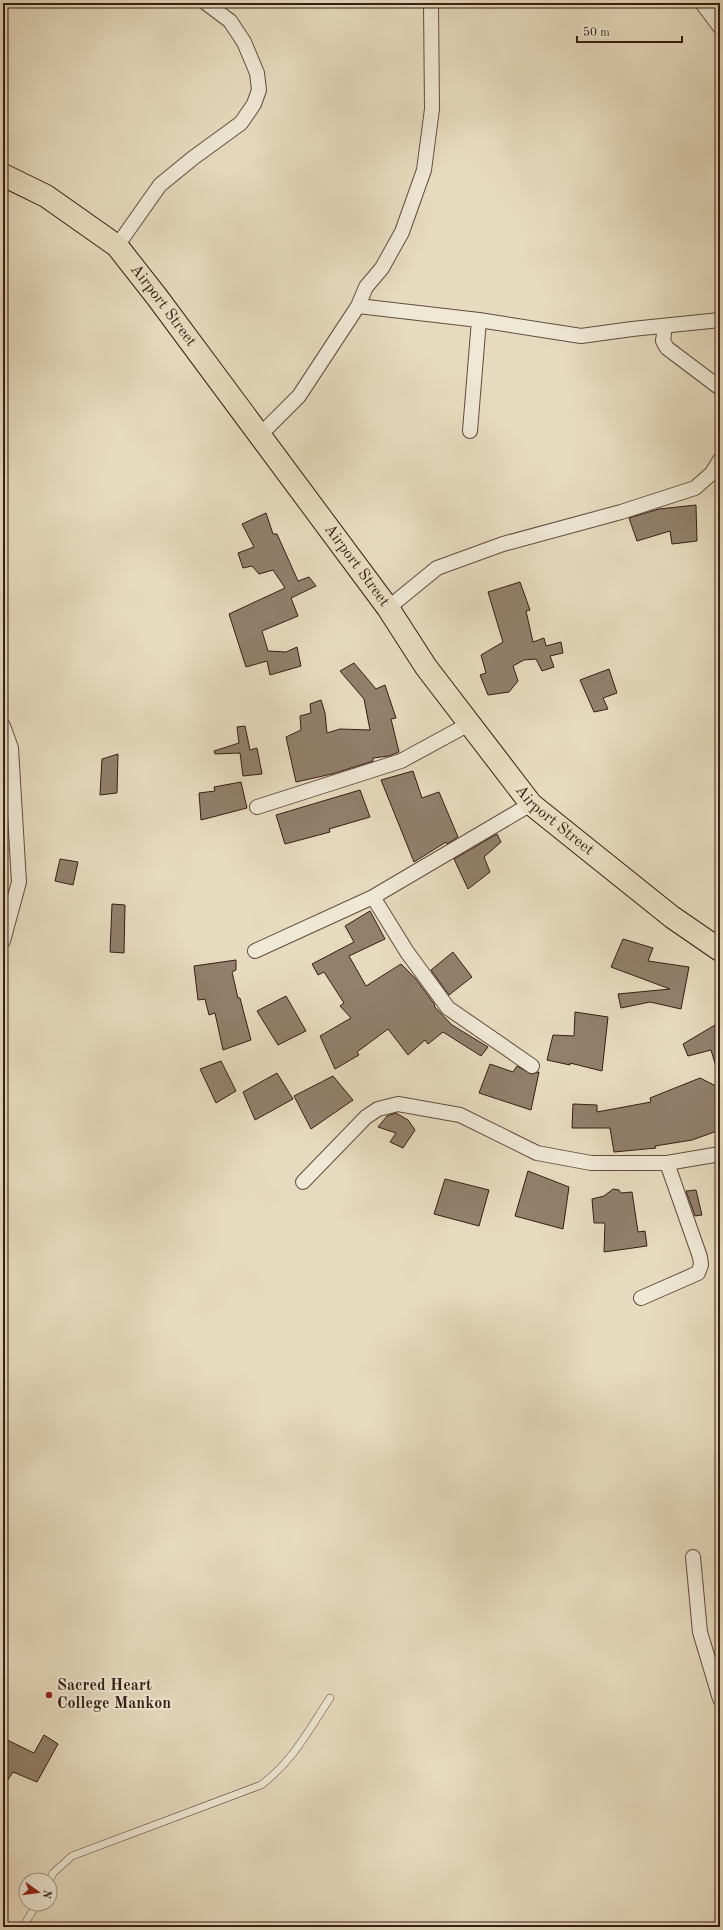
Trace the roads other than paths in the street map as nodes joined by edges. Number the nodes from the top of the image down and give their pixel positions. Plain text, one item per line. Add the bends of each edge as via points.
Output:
1 (206, 3) edge
2 (430, 3) edge
3 (702, 3) edge
4 (720, 27) edge
5 (3, 174) edge
6 (117, 246) junction
7 (358, 306) junction
8 (479, 320) junction
9 (720, 320) edge
10 (665, 326) junction
11 (720, 388) edge
12 (470, 431) dead end
13 (259, 436) junction
14 (720, 460) edge
15 (388, 608) junction
16 (469, 724) junction
17 (3, 726) edge
18 (531, 804) junction
19 (257, 807) dead end
20 (373, 897) junction
21 (3, 941) edge
22 (720, 950) edge
23 (255, 951) dead end
24 (532, 1066) dead end
25 (720, 1154) edge
26 (667, 1163) junction
27 (303, 1182) dead end
28 (641, 1298) dead end
29 (693, 1557) dead end
30 (330, 1698) dead end
31 (720, 1699) edge
32 (55, 1872) edge
33 (32, 1912) edge
34 (21, 1927) edge

1 - 6 street via 230,21 244,42 257,73 259,90 254,104 242,123 160,185
2 - 7 street via 432,109 424,170 402,232 382,268 366,287
3 - 4 street
5 - 6 highway, Airport Street via 46,196
6 - 13 highway, Airport Street
7 - 8 street
7 - 13 street via 299,396
8 - 10 street via 581,336
8 - 12 street
9 - 10 street
10 - 11 street via 663,341 667,348
13 - 15 highway, Airport Street
14 - 15 street via 712,472 695,488 621,512 503,544 437,568
15 - 16 highway, Airport Street via 426,667
16 - 18 highway, Airport Street
16 - 19 street via 401,761
17 - 21 street via 11,748 19,882
18 - 20 street
18 - 22 highway, Airport Street via 672,917
20 - 23 street
20 - 24 street via 407,952 448,1008
25 - 26 street
26 - 27 street via 590,1163 537,1153 460,1115 398,1104 366,1117
26 - 28 street via 701,1265 698,1274
29 - 31 street via 700,1632
30 - 32 lane via 290,1759 261,1785 72,1856
33 - 34 lane

